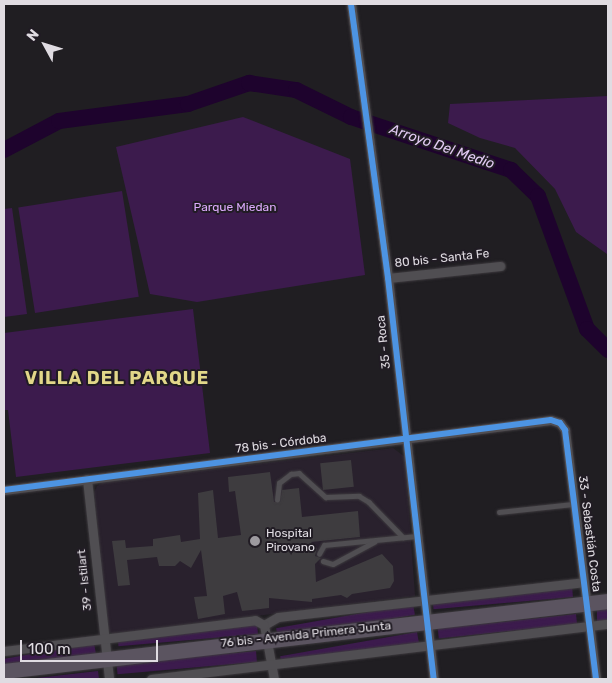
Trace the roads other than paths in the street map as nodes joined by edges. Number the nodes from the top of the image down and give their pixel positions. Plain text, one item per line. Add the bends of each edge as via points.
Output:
1 (351, 4) edge
2 (500, 266) dead end
3 (388, 278) junction
4 (560, 423) joint
5 (406, 440) junction
6 (87, 479) junction
7 (4, 490) edge
8 (277, 500) dead end
9 (573, 504) junction
10 (499, 512) dead end
11 (416, 536) junction
12 (403, 537) junction
13 (377, 540) junction
14 (319, 554) dead end
15 (323, 561) dead end
16 (583, 582) junction
17 (608, 600) edge
18 (423, 602) junction
19 (586, 603) junction
20 (427, 621) junction
21 (608, 624) edge
22 (589, 626) junction
23 (265, 631) junction
24 (103, 638) junction
25 (430, 646) junction
26 (4, 651) edge
27 (106, 659) junction
28 (273, 664) junction
29 (4, 671) edge
30 (109, 679) edge
31 (151, 679) edge
32 (274, 679) edge
33 (434, 679) edge
34 (596, 679) edge

1 - 3 street, 35 - Roca
2 - 3 street, 80 bis - Santa Fe
3 - 5 street, 35 - Roca
4 - 5 street, 78 bis - Córdoba via 552,420
4 - 9 street, 33 - Sebastián Costa via 564,430
5 - 6 street, 78 bis - Córdoba
5 - 11 street, 35 - Roca
6 - 7 street, 78 bis - Córdoba
6 - 24 street, 39 - Istilart
8 - 12 lane via 279,483 291,474 299,473 326,497 359,496 369,502
9 - 10 lane
9 - 16 street, 33 - Sebastián Costa
11 - 12 lane
11 - 18 street, 35 - Roca
12 - 13 lane
13 - 14 lane via 324,545
13 - 15 lane via 333,564
16 - 18 street, 76 bis - Avenida Primera Junta
16 - 19 street, 33 - Sebastián Costa
17 - 19 highway, 76 bis - Avenida Primera Junta
18 - 20 street, 35 - Roca
18 - 23 street, 76 bis - Avenida Primera Junta via 278,617
19 - 20 highway, 76 bis - Avenida Primera Junta
19 - 22 street, 33 - Sebastián Costa
20 - 23 highway, 76 bis - Avenida Primera Junta
20 - 25 street, 35 - Roca
21 - 22 street, 76 bis - Avenida Primera Junta
22 - 25 street, 76 bis - Avenida Primera Junta
22 - 34 street, 33 - Sebastián Costa
23 - 24 street, 76 bis - Avenida Primera Junta via 255,620
23 - 27 highway, 76 bis - Avenida Primera Junta
23 - 28 street
24 - 26 street, 76 bis - Avenida Primera Junta
24 - 27 street, 39 - Istilart
25 - 28 street, 76 bis - Avenida Primera Junta
25 - 33 street, 35 - Roca
27 - 29 highway, 76 bis - Avenida Primera Junta
27 - 30 street, 39 - Istilart
28 - 31 street, 76 bis - Avenida Primera Junta
28 - 32 street

